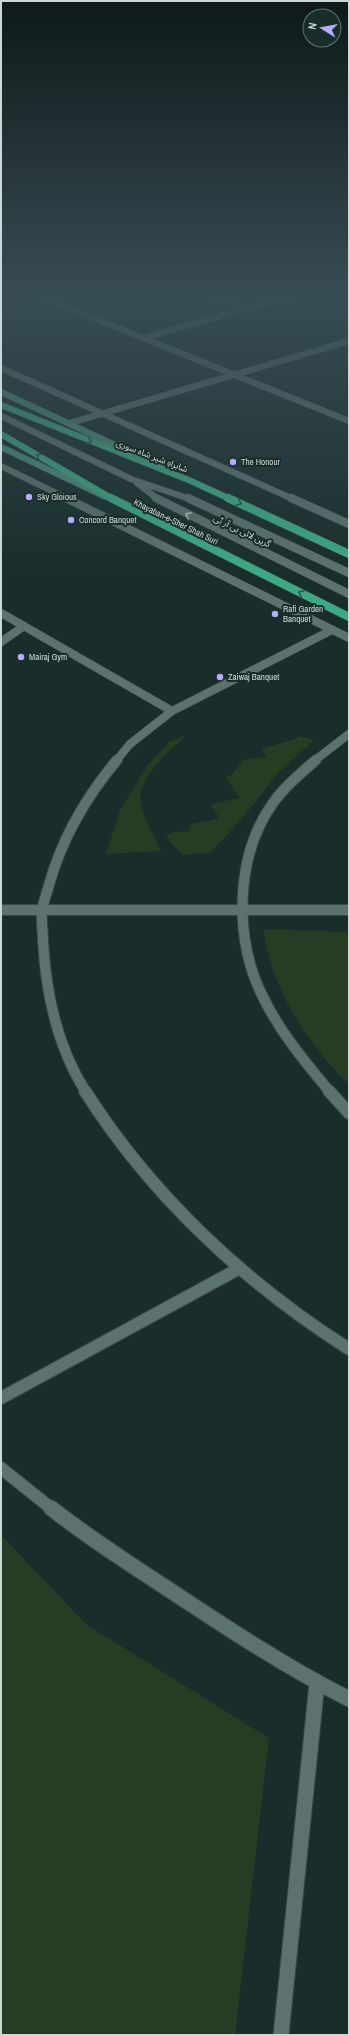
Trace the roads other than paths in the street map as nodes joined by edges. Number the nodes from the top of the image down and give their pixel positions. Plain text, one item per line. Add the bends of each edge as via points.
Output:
1 (41, 386) edge
2 (197, 386) edge
3 (261, 386) edge
4 (1, 392) edge
5 (1, 405) edge
6 (102, 414) junction
7 (1, 416) edge
8 (348, 421) edge
9 (70, 424) junction
10 (1, 434) edge
11 (1, 447) edge
12 (1, 466) edge
13 (132, 479) junction
14 (191, 481) junction
15 (121, 504) junction
16 (349, 524) edge
17 (349, 554) edge
18 (349, 573) edge
19 (349, 594) edge
20 (1, 613) edge
21 (349, 617) edge
22 (24, 626) junction
23 (332, 630) junction
24 (349, 638) edge
25 (1, 642) edge
26 (172, 711) junction
27 (349, 734) edge
28 (1, 910) edge
29 (42, 910) junction
30 (243, 910) junction
31 (349, 910) edge
32 (349, 1113) edge
33 (240, 1268) junction
34 (349, 1349) edge
35 (1, 1398) edge
36 (1, 1468) edge
37 (317, 1683) junction
38 (349, 1699) edge
39 (281, 2035) edge

1 - 6 street
2 - 6 street
3 - 8 street
4 - 9 main road, شاہراہِ شیر شاہ سوری
5 -> 14 main road, شاہراہِ شیر شاہ سوری
6 - 9 street
6 - 16 street
7 - 13 street, گرین لائن بی آر ٹی
9 - 14 main road, شاہراہِ شیر شاہ سوری
15 -> 10 main road, Khayaban-e-Sher Shah Suri
11 - 15 main road
12 - 23 street
13 - 18 street, گرین لائن بی آر ٹی via 179,494
19 -> 13 street, گرین لائن بی آر ٹی via 160,501
14 -> 17 main road
21 -> 15 main road, Khayaban-e-Sher Shah Suri
20 - 22 street
22 - 25 street
22 - 26 street
23 - 24 street
23 - 26 street
26 - 29 street via 130,744 98,781 74,820 54,867
27 - 30 street via 316,758 273,804 252,846 244,878
28 - 29 street
29 - 30 street
29 - 33 street via 46,975 54,1021 79,1081 108,1127 148,1178
30 - 31 street
30 - 32 street via 247,953 261,994 285,1034 316,1076
33 - 34 street via 318,1330
33 - 35 street
36 - 37 street via 88,1536 206,1615
37 - 38 street
37 - 39 street

